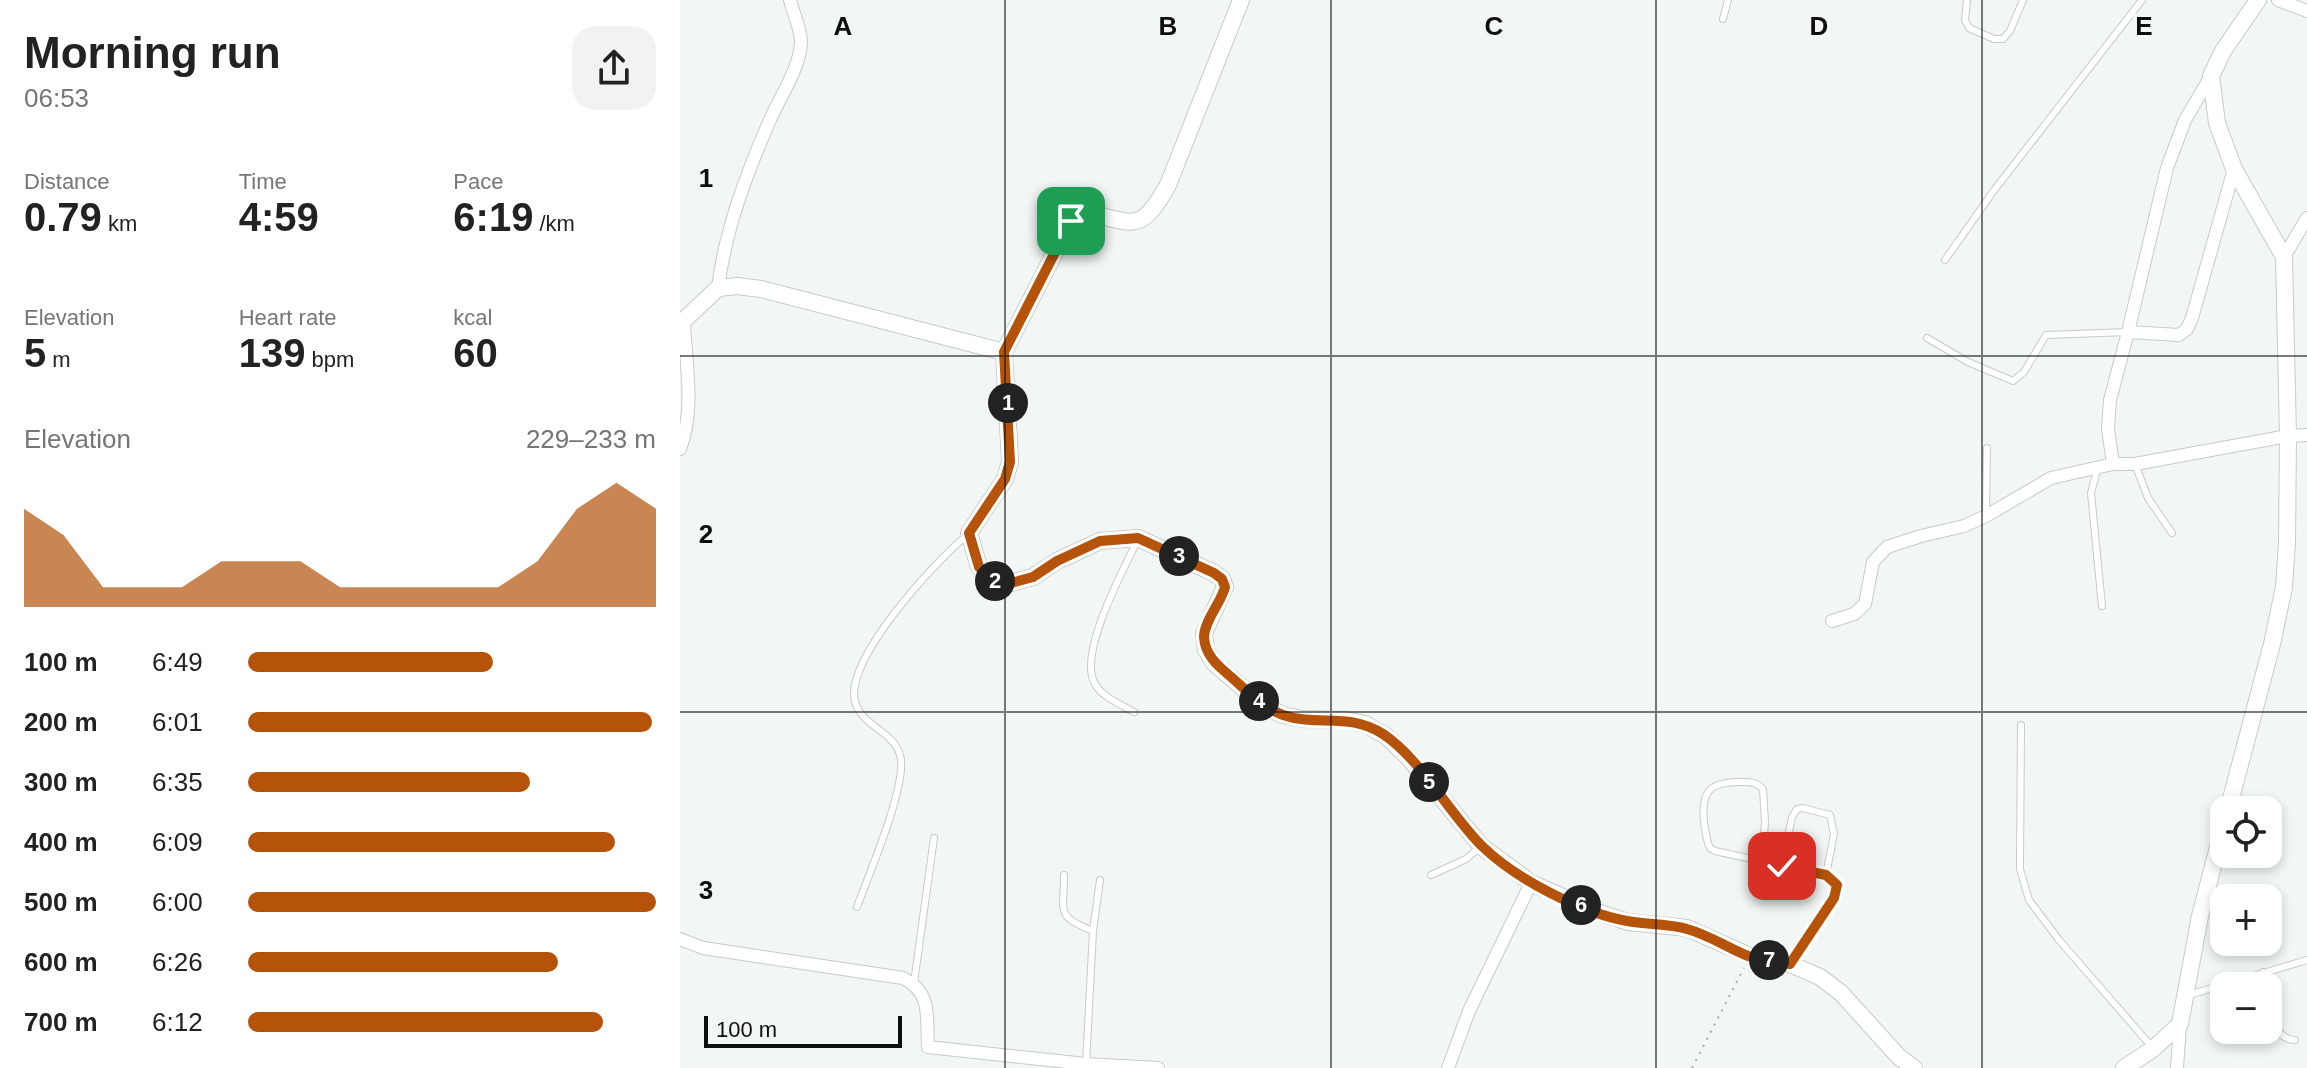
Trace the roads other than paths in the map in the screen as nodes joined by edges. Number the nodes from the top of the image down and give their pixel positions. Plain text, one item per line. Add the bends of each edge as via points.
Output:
1 (790, 0) edge
2 (1241, 0) edge
3 (1728, 0) edge
4 (1967, 0) edge
5 (2023, 0) edge
6 (2142, 0) edge
7 (2258, 0) edge
8 (2278, 0) edge
9 (2307, 11) edge
10 (1723, 19) dead end
11 (2211, 76) junction
12 (2234, 169) junction
13 (2307, 218) edge
14 (2302, 237) edge
15 (2284, 257) junction
16 (1945, 260) dead end
17 (718, 288) junction
18 (682, 324) edge
19 (2128, 332) junction
20 (1927, 338) dead end
21 (1004, 352) junction
22 (2307, 435) edge
23 (2288, 436) junction
24 (1987, 448) dead end
25 (680, 449) edge
26 (2113, 464) junction
27 (2135, 464) junction
28 (2098, 467) junction
29 (1986, 516) junction
30 (969, 533) junction
31 (2172, 533) dead end
32 (1138, 538) junction
33 (2102, 606) dead end
34 (1832, 621) dead end
35 (1134, 712) dead end
36 (2021, 725) dead end
37 (2232, 796) edge
38 (934, 838) dead end
39 (1481, 846) junction
40 (1762, 861) junction
41 (1782, 866) junction
42 (2213, 868) edge
43 (1064, 875) dead end
44 (1431, 875) dead end
45 (1826, 875) junction
46 (1100, 880) dead end
47 (1531, 883) junction
48 (857, 907) dead end
49 (1093, 931) junction
50 (680, 939) edge
51 (2307, 960) edge
52 (1790, 964) junction
53 (2263, 972) edge
54 (914, 983) junction
55 (2210, 989) edge
56 (2185, 997) junction
57 (2180, 1024) junction
58 (2282, 1036) edge
59 (2295, 1040) dead end
60 (2153, 1049) junction
61 (1086, 1064) junction
62 (1158, 1068) edge
63 (1448, 1068) edge
64 (1914, 1068) edge
65 (2124, 1068) edge
66 (2177, 1068) edge

1 - 17 street via 800,53 737,207
2 - 21 street via 1156,207 1144,220 1128,223 1083,213 1071,221
3 - 10 lane
4 - 5 lane via 1969,28 2003,39
6 - 16 lane
7 - 11 street
8 - 9 street
11 - 12 street via 2217,123
11 - 19 street via 2185,120 2167,168
12 - 15 street
12 - 19 street via 2187,329 2179,335
13 - 14 street
14 - 15 street
15 - 23 street
17 - 18 street
17 - 21 street via 761,289
18 - 25 street via 688,410
19 - 20 lane via 2046,335 2013,381
19 - 26 street via 2110,400
21 - 30 street via 1010,462 1005,479
22 - 23 street
23 - 27 street
23 - 37 street via 2284,587
24 - 29 lane
26 - 27 street
26 - 28 street
27 - 31 lane via 2148,498
28 - 29 street via 2051,478
28 - 33 lane via 2091,493
29 - 34 street via 1887,547 1873,562 1865,604
30 - 32 street via 979,567 991,580 1011,583 1100,541
30 - 48 lane via 941,556 886,624 854,686 854,702 899,749 901,762
32 - 35 lane via 1109,603 1090,668 1101,692
32 - 39 street via 1222,579 1222,596 1204,633 1214,663 1282,715 1365,724 1386,736
36 - 60 lane via 2020,869 2029,900
38 - 54 lane
39 - 44 lane
39 - 47 street
40 - 40 lane via 1710,848 1703,809 1704,797 1713,787 1751,782 1763,789
40 - 41 lane
41 - 45 lane
41 - 45 lane via 1797,809 1822,811 1830,815 1834,834
42 - 56 street
43 - 49 lane via 1064,913
45 - 52 lane via 1837,892
46 - 49 lane
47 - 52 street via 1628,922 1687,928 1750,956
47 - 63 street via 1469,1011
49 - 61 lane
50 - 54 street via 703,948 888,974
51 - 53 lane
52 - 64 street via 1841,993
54 - 61 street via 925,998 928,1047
55 - 56 lane
56 - 57 street
57 - 60 street
57 - 66 street
58 - 59 lane
60 - 65 street
61 - 62 street

